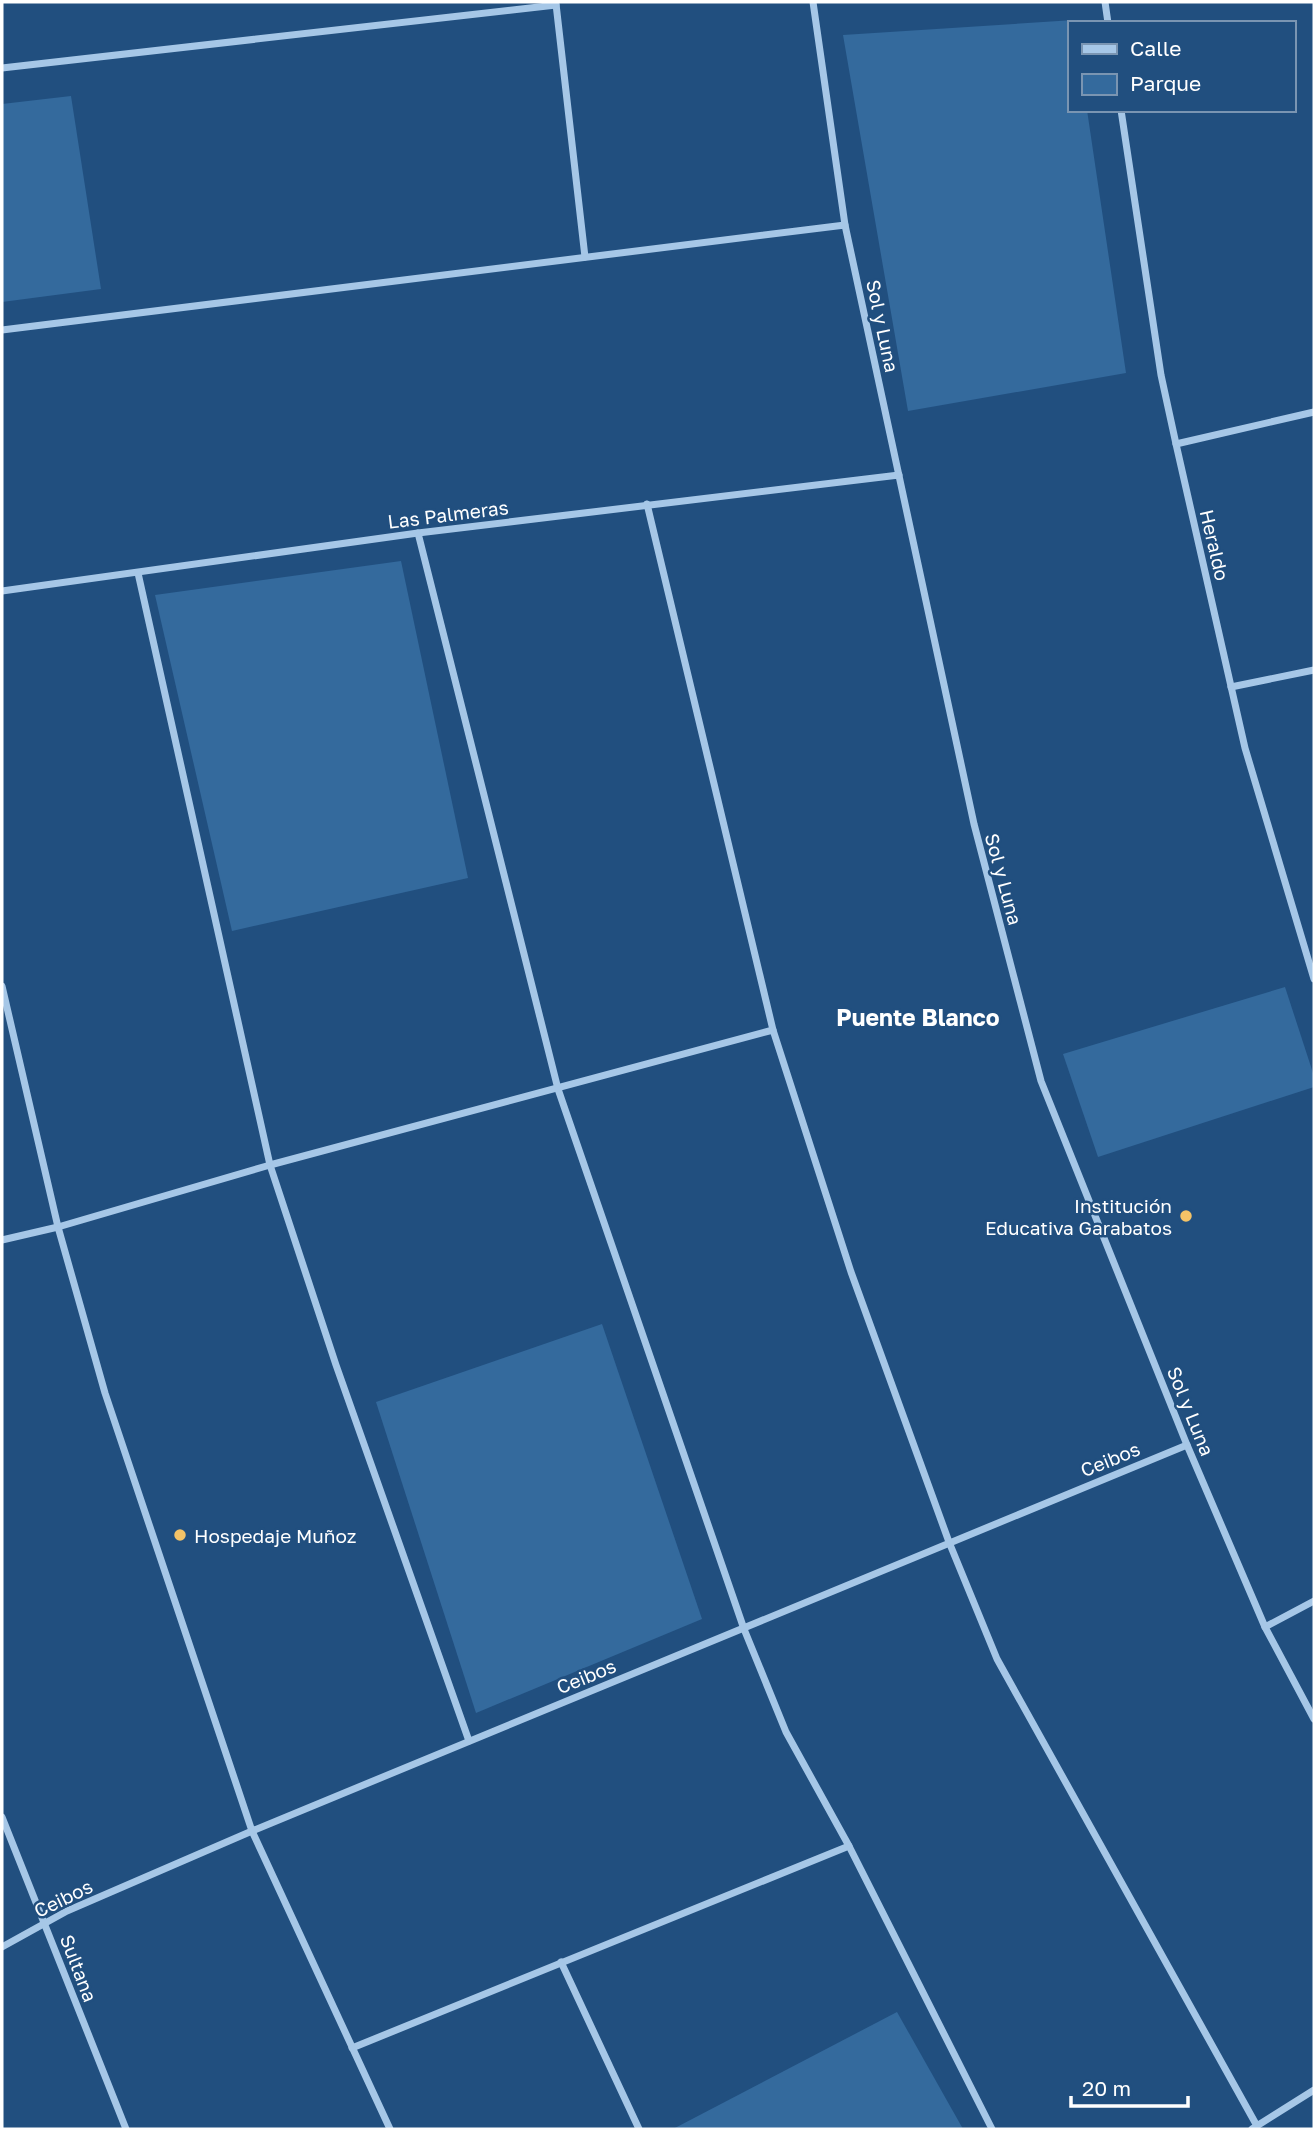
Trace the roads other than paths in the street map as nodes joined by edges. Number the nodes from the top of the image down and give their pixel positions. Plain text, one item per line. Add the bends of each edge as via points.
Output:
1 (815, 2) edge
2 (1105, 2) edge
3 (556, 4) edge
4 (1108, 21) edge
5 (2, 68) edge
6 (1121, 112) edge
7 (845, 225) junction
8 (585, 257) junction
9 (2, 330) edge
10 (1314, 412) edge
11 (1176, 444) junction
12 (899, 475) junction
13 (647, 505) junction
14 (418, 533) junction
15 (138, 573) junction
16 (2, 591) edge
17 (1314, 670) edge
18 (1231, 687) junction
19 (1314, 979) edge
20 (2, 986) edge
21 (773, 1030) junction
22 (558, 1089) junction
23 (270, 1165) junction
24 (58, 1227) junction
25 (2, 1240) edge
26 (1188, 1445) junction
27 (949, 1542) junction
28 (1314, 1601) edge
29 (1265, 1627) junction
30 (744, 1629) junction
31 (1314, 1719) edge
32 (469, 1741) junction
33 (2, 1817) edge
34 (253, 1831) junction
35 (849, 1846) junction
36 (45, 1924) junction
37 (2, 1947) edge
38 (561, 1962) junction
39 (352, 2048) junction
40 (1314, 2090) edge
41 (1255, 2127) edge
42 (126, 2129) edge
43 (390, 2129) edge
44 (639, 2129) edge
45 (992, 2129) edge

1 - 7 street, Sol y Luna
2 - 4 street
3 - 5 street
3 - 8 street
6 - 11 street, Heraldo via 1161,375
7 - 8 street
7 - 12 street, Sol y Luna
8 - 9 street
10 - 11 street
11 - 18 street, Heraldo
12 - 13 street, Las Palmeras
12 - 26 street, Sol y Luna via 974,824 1041,1081
13 - 14 street, Las Palmeras
13 - 21 street
14 - 15 street, Las Palmeras
14 - 22 street
15 - 16 street, Las Palmeras
15 - 23 street
17 - 18 street
18 - 19 street, Heraldo
20 - 24 street
21 - 22 street
21 - 27 street via 851,1272
22 - 23 street
22 - 30 street
23 - 24 street
23 - 32 street
24 - 25 street
24 - 34 street via 105,1393
26 - 27 street, Ceibos
26 - 29 street, Sol y Luna
27 - 30 street, Ceibos
27 - 41 street via 997,1659
28 - 29 street
29 - 31 street, Sol y Luna
30 - 32 street, Ceibos
30 - 35 street via 786,1732
32 - 34 street, Ceibos
33 - 36 street, Sultana
34 - 36 street, Ceibos
34 - 39 street
35 - 38 street
35 - 45 street
36 - 37 street, Ceibos
36 - 42 street, Sultana
38 - 39 street
38 - 44 street
39 - 43 street
40 - 41 street

